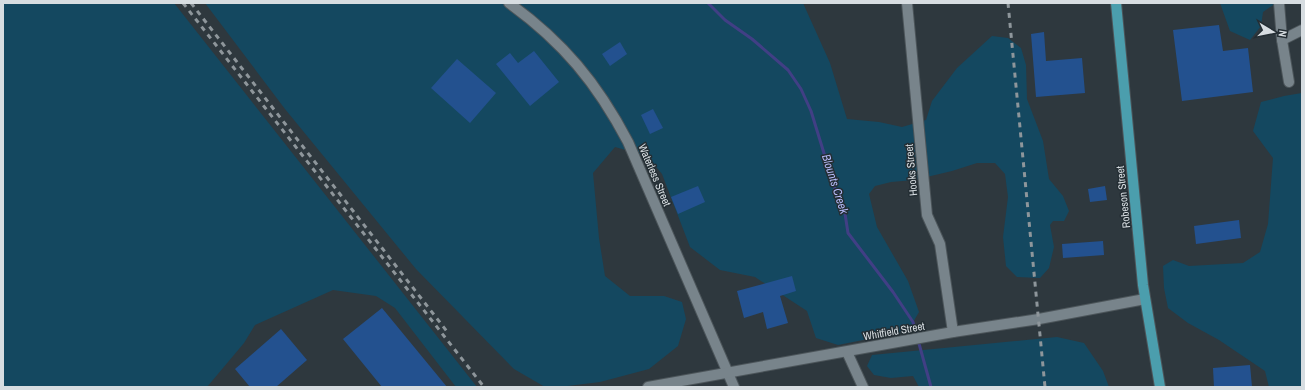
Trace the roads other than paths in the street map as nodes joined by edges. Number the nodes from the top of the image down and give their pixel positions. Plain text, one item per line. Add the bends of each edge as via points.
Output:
1 (509, 3) edge
2 (907, 3) edge
3 (1116, 3) edge
4 (1278, 3) edge
5 (1302, 30) edge
6 (1282, 40) junction
7 (1289, 82) dead end
8 (1145, 299) junction
9 (953, 332) junction
10 (847, 352) junction
11 (727, 373) junction
12 (648, 387) edge
13 (734, 387) edge
14 (863, 387) edge
15 (1160, 387) edge

1 - 11 street, Waterless Street via 547,32 567,52 615,117
2 - 9 street, Hooks Street via 927,215 940,244
3 - 8 main road, Robeson Street
4 - 6 street
5 - 6 street
6 - 7 street
8 - 9 street, Whitfield Street
8 - 15 main road, Robeson Street
9 - 10 street, Whitfield Street
10 - 11 street, Whitfield Street
10 - 14 street
11 - 12 street, Whitfield Street
11 - 13 street, Waterless Street

